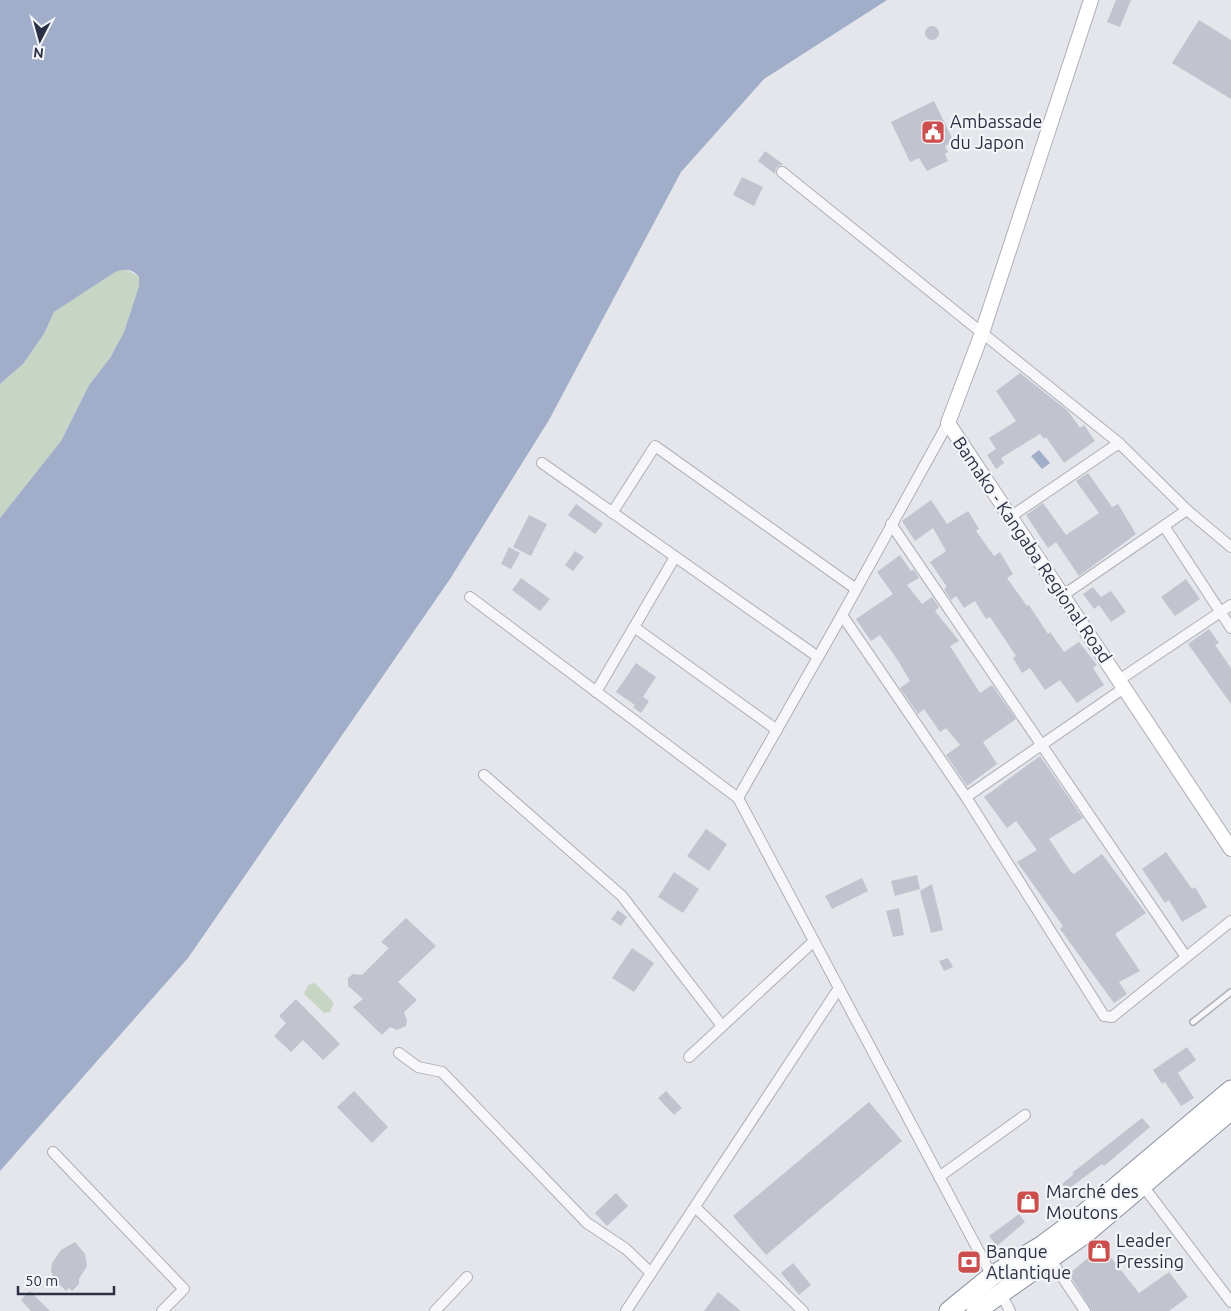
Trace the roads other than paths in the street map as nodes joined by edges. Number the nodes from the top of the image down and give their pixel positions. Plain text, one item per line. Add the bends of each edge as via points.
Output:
1 (1090, 0) edge
2 (782, 172) dead end
3 (982, 333) junction
4 (948, 423) junction
5 (1119, 443) junction
6 (542, 463) dead end
7 (1187, 510) junction
8 (612, 512) junction
9 (1010, 517) junction
10 (891, 524) junction
11 (1164, 526) junction
12 (1231, 547) edge
13 (675, 557) junction
14 (856, 589) junction
15 (1062, 596) junction
16 (470, 597) dead end
17 (1231, 605) edge
18 (1221, 612) junction
19 (842, 615) junction
20 (634, 627) junction
21 (1231, 628) edge
22 (818, 658) junction
23 (1121, 684) junction
24 (596, 692) junction
25 (777, 730) junction
26 (1041, 745) junction
27 (484, 775) dead end
28 (966, 797) junction
29 (738, 798) junction
30 (1231, 849) edge
31 (1231, 921) edge
32 (814, 941) junction
33 (1186, 957) junction
34 (839, 988) junction
35 (1231, 992) edge
36 (1193, 1022) dead end
37 (722, 1026) junction
38 (398, 1053) dead end
39 (689, 1057) dead end
40 (1231, 1090) edge
41 (1231, 1110) edge
42 (1025, 1115) dead end
43 (53, 1152) dead end
44 (939, 1177) junction
45 (1138, 1179) junction
46 (695, 1207) junction
47 (1051, 1260) junction
48 (651, 1273) junction
49 (467, 1277) dead end
50 (996, 1284) junction
51 (1231, 1302) edge
52 (628, 1310) edge
53 (162, 1311) edge
54 (435, 1311) edge
55 (803, 1311) edge
56 (949, 1311) edge
57 (976, 1311) edge
58 (1010, 1311) edge
59 (1085, 1311) edge

1 - 3 street, Bamako - Kangaba Regional Road
2 - 3 street
3 - 4 street, Bamako - Kangaba Regional Road
3 - 5 street
4 - 9 street, Bamako - Kangaba Regional Road
4 - 10 street
5 - 7 street
5 - 9 street
6 - 8 street
7 - 11 street
7 - 12 street
8 - 13 street
8 - 14 street via 655,446
9 - 15 street, Bamako - Kangaba Regional Road
10 - 14 street
10 - 26 street
11 - 15 street
11 - 18 street
13 - 20 street
13 - 22 street
14 - 19 street
15 - 23 street, Bamako - Kangaba Regional Road
16 - 24 street
17 - 18 street
18 - 21 street
18 - 23 street
19 - 22 street
19 - 28 street
20 - 24 street
20 - 25 street
22 - 25 street
23 - 26 street
23 - 30 street, Bamako - Kangaba Regional Road
24 - 29 street
25 - 29 street
26 - 28 street
26 - 33 street
27 - 37 street via 622,896
28 - 33 street via 1104,1016 1112,1016
29 - 32 street
31 - 33 street
32 - 34 street
32 - 37 street
34 - 44 street
34 - 46 street
35 - 36 lane
37 - 39 street
38 - 48 street via 418,1067 442,1072 587,1223 626,1249
40 - 45 highway
41 - 45 highway
42 - 44 street
43 - 53 street via 184,1289
44 - 50 street
45 - 47 highway
45 - 50 highway via 1078,1219
45 - 51 street
46 - 48 street
46 - 55 street
47 - 50 highway
47 - 59 street
48 - 52 street
49 - 54 street
50 - 56 highway
50 - 57 highway
50 - 58 street

